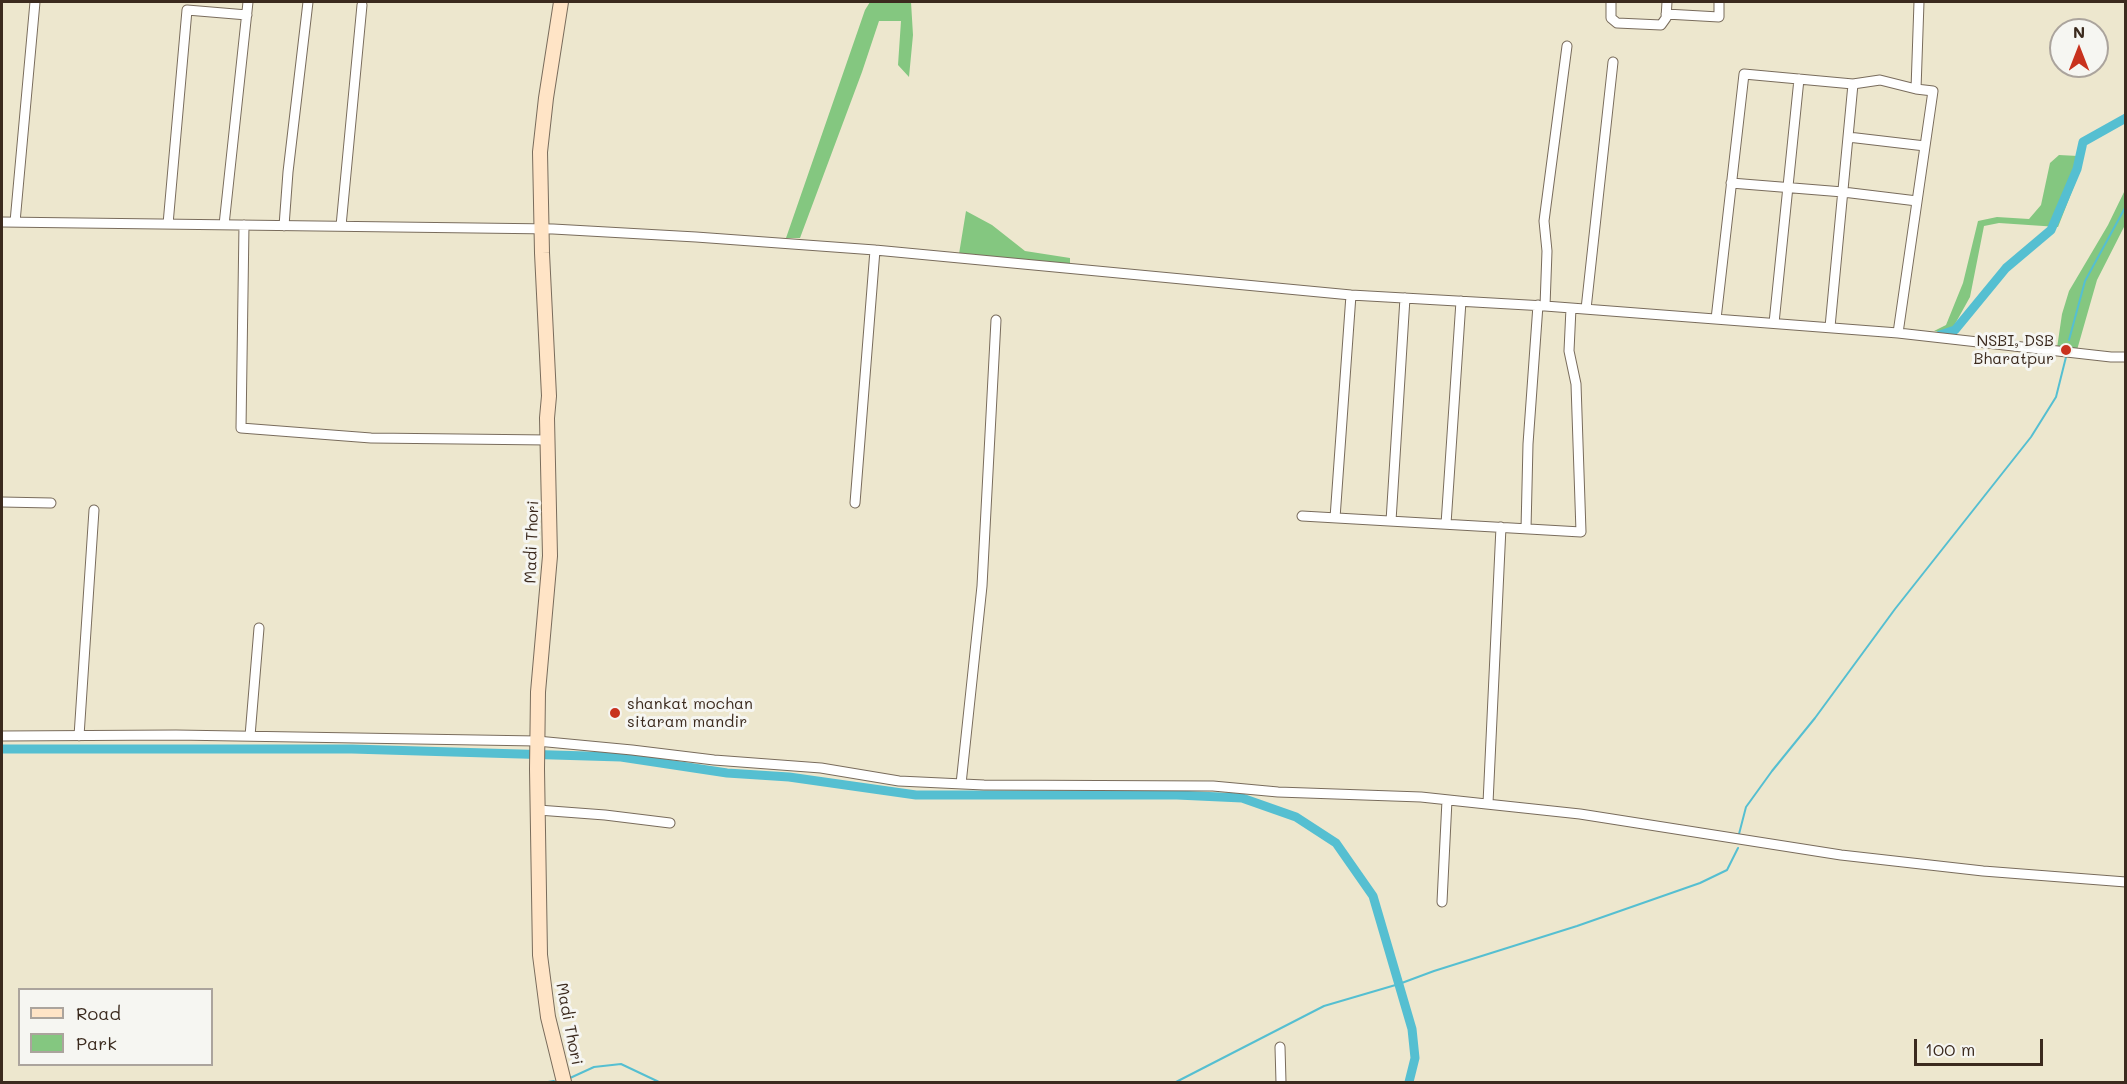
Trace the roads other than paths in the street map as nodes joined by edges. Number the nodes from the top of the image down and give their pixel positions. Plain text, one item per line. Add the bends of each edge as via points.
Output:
1 (35, 2) edge
2 (248, 2) edge
3 (308, 2) edge
4 (561, 2) edge
5 (1611, 2) edge
6 (1667, 2) edge
7 (1719, 2) edge
8 (1919, 2) edge
9 (362, 5) dead end
10 (1666, 14) junction
11 (247, 15) junction
12 (1567, 46) dead end
13 (1613, 62) dead end
14 (1798, 79) junction
15 (1853, 84) junction
16 (1916, 89) junction
17 (1848, 137) junction
18 (1925, 146) junction
19 (1731, 183) junction
20 (1788, 188) junction
21 (1843, 192) junction
22 (1917, 201) junction
23 (2, 222) edge
24 (15, 222) junction
25 (168, 224) junction
26 (224, 225) junction
27 (244, 225) junction
28 (284, 226) junction
29 (341, 226) junction
30 (542, 229) junction
31 (875, 250) junction
32 (1351, 295) junction
33 (1404, 298) junction
34 (1461, 301) junction
35 (1542, 305) junction
36 (1571, 308) junction
37 (1586, 309) junction
38 (1716, 319) junction
39 (996, 320) dead end
40 (1774, 323) junction
41 (1830, 327) junction
42 (1898, 333) junction
43 (2126, 357) edge
44 (548, 440) junction
45 (2, 502) edge
46 (51, 503) dead end
47 (855, 503) dead end
48 (94, 510) dead end
49 (1302, 516) dead end
50 (1335, 518) junction
51 (1391, 521) junction
52 (1446, 524) junction
53 (1500, 527) junction
54 (1526, 529) junction
55 (259, 628) dead end
56 (2, 736) edge
57 (79, 736) junction
58 (250, 736) junction
59 (537, 744) junction
60 (961, 784) junction
61 (1447, 800) junction
62 (1488, 803) junction
63 (538, 810) junction
64 (670, 823) dead end
65 (2126, 882) edge
66 (1442, 902) dead end
67 (1281, 1047) dead end
68 (564, 1083) edge
69 (1281, 1083) edge

1 - 24 street
2 - 11 street
3 - 28 street
4 - 30 main road, Madi Thori via 540,152
5 - 10 street via 1611,18 1617,23 1661,25
6 - 10 street
7 - 10 street via 1719,17
8 - 16 street
9 - 29 street
11 - 25 street via 187,10
11 - 26 street
12 - 35 street via 1544,221 1547,252
13 - 37 street
14 - 15 street
14 - 19 street via 1744,74
14 - 20 street
15 - 16 street via 1880,80
15 - 17 street
16 - 18 street via 1933,91
17 - 18 street
17 - 21 street
18 - 22 street
19 - 20 street
19 - 38 street
20 - 21 street
20 - 40 street
21 - 22 street
21 - 41 street
22 - 42 street
23 - 24 street
24 - 25 street
25 - 26 street
26 - 27 street
27 - 28 street
27 - 44 street via 242,428 371,438
28 - 29 street
29 - 30 street
30 - 31 street
30 - 44 main road, Madi Thori
31 - 32 street
31 - 47 street
32 - 33 street
32 - 50 street
33 - 34 street
33 - 51 street
34 - 35 street
34 - 52 street
35 - 36 street
35 - 54 street via 1528,444
36 - 37 street
36 - 54 street via 1569,351 1576,384 1581,532
37 - 38 street
38 - 40 street
39 - 60 street via 982,586
40 - 41 street
41 - 42 street
42 - 43 street
44 - 59 main road, Madi Thori via 550,556
45 - 46 street
48 - 57 street
49 - 50 street
50 - 51 street
51 - 52 street
52 - 53 street
53 - 54 street
53 - 62 street
55 - 58 street
56 - 57 street
57 - 58 street
58 - 59 street
59 - 60 street
59 - 63 main road, Madi Thori
60 - 61 street via 1214,786
61 - 62 street
61 - 66 street
62 - 65 street via 1841,855
63 - 64 street
63 - 68 main road, Madi Thori via 540,955 548,1017
67 - 69 street

